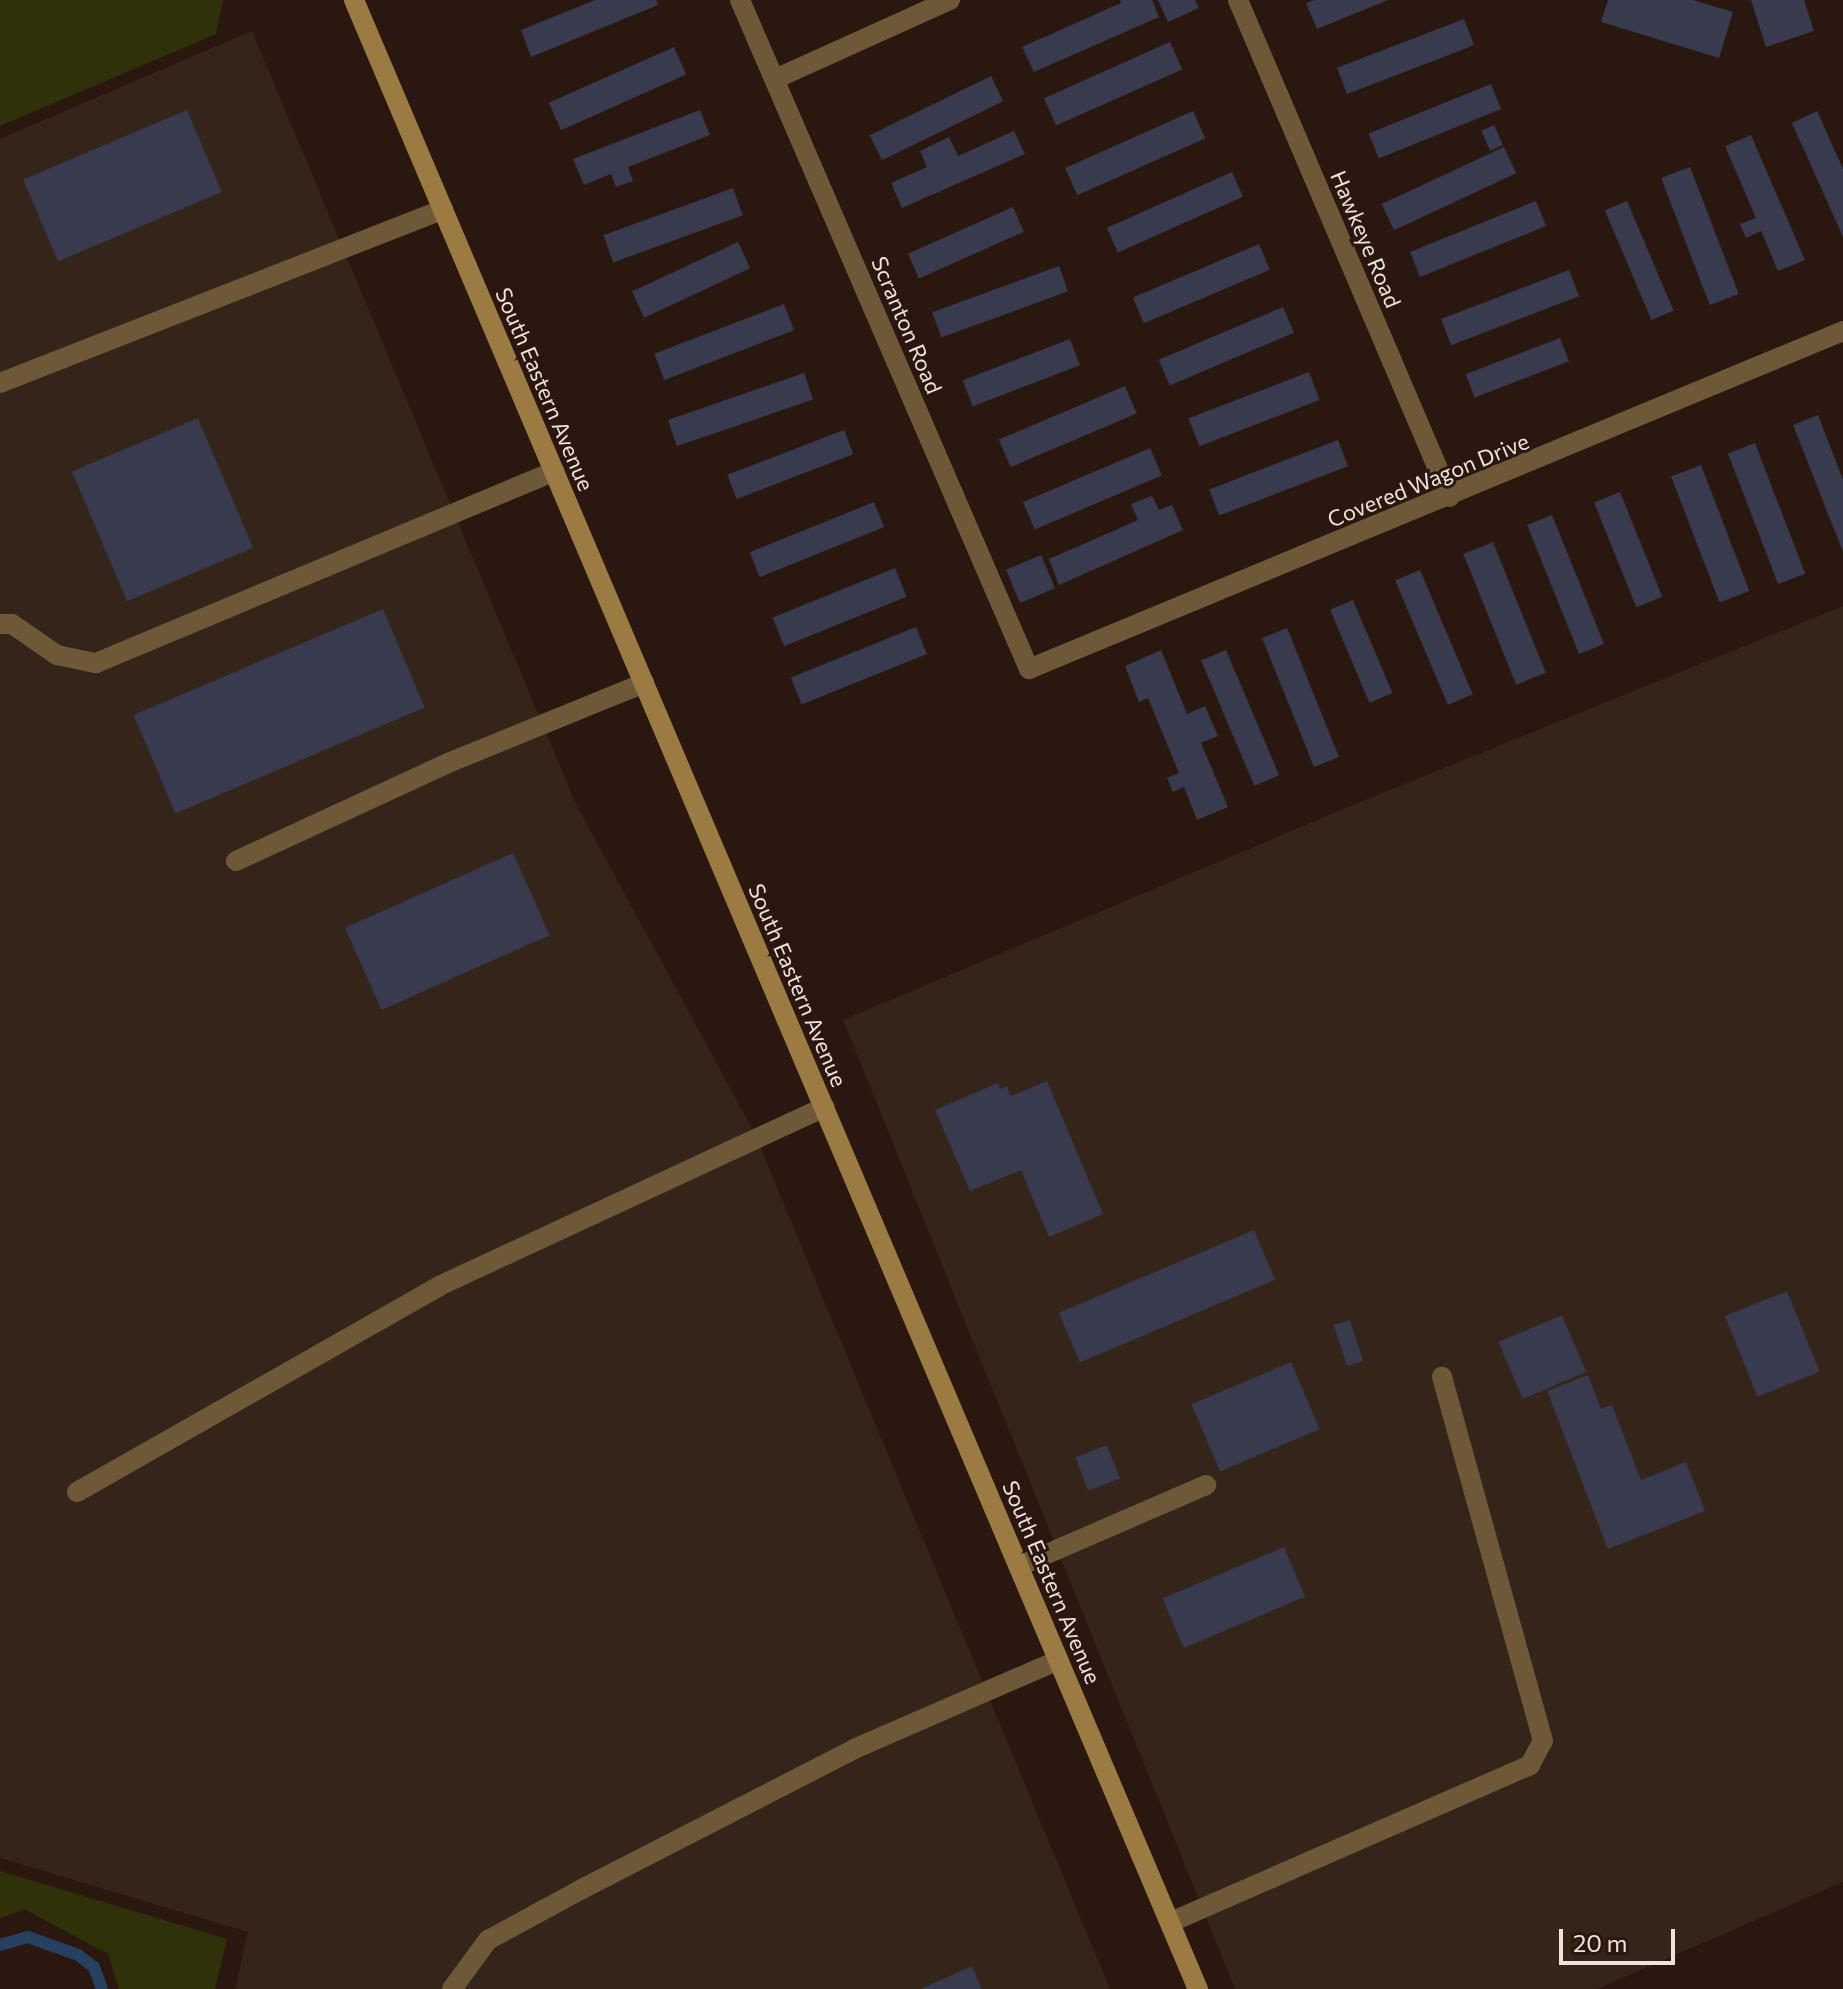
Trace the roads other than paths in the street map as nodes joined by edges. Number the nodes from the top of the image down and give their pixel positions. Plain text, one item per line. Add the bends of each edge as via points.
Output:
1 (354, 0) edge
2 (740, 0) edge
3 (950, 0) edge
4 (1238, 0) edge
5 (775, 79) junction
6 (443, 209) junction
7 (1843, 331) edge
8 (0, 383) edge
9 (554, 471) junction
10 (1450, 497) junction
11 (0, 624) edge
12 (1029, 669) joint
13 (644, 683) junction
14 (236, 861) dead end
15 (824, 1107) junction
16 (1442, 1377) dead end
17 (1206, 1485) dead end
18 (77, 1492) dead end
19 (1019, 1566) junction
20 (1059, 1660) junction
21 (1171, 1922) junction
22 (452, 1989) edge
23 (1198, 1989) edge

1 - 6 main road, South Eastern Avenue
2 - 5 street, Scranton Road
3 - 5 street
4 - 10 street, Hawkeye Road
5 - 12 street, Scranton Road
6 - 8 street
6 - 9 main road, South Eastern Avenue
7 - 10 street, Covered Wagon Drive
9 - 11 street via 96,663 57,655 12,624
9 - 13 main road, South Eastern Avenue
10 - 12 street, Covered Wagon Drive
13 - 14 street via 448,763
13 - 15 main road, South Eastern Avenue
15 - 18 street via 439,1286
15 - 19 main road, South Eastern Avenue
16 - 21 street via 1543,1741 1530,1765
17 - 19 street
19 - 20 main road, South Eastern Avenue
20 - 21 main road, South Eastern Avenue
20 - 22 street via 854,1749 568,1896 488,1940
21 - 23 main road, South Eastern Avenue

